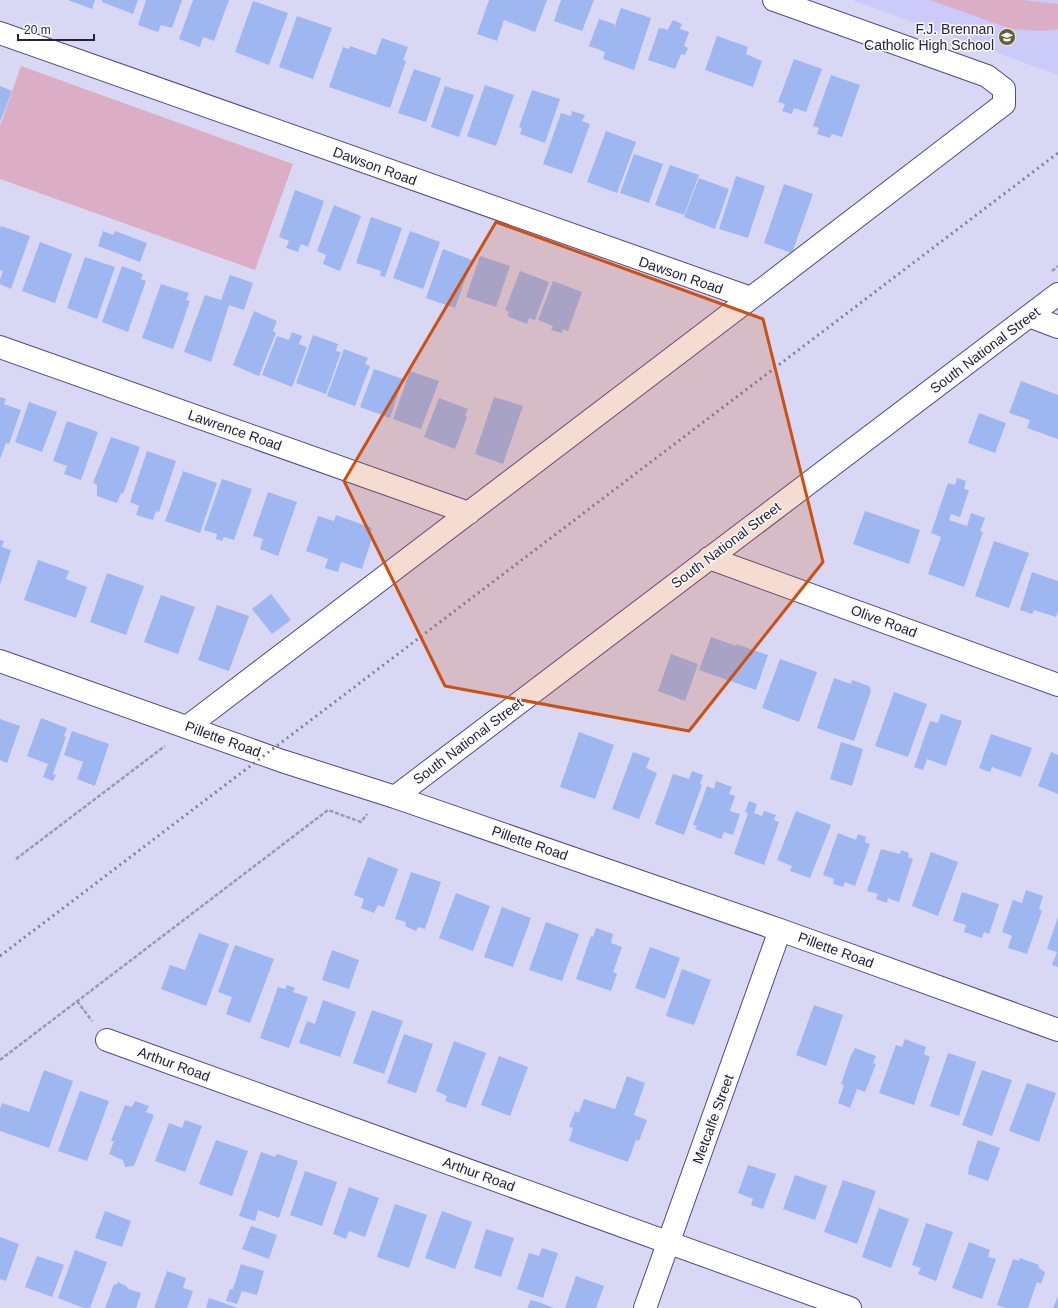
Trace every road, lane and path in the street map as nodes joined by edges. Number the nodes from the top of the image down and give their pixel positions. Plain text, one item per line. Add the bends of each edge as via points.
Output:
1 (774, 0) edge
2 (0, 33) edge
3 (1058, 294) edge
4 (751, 298) junction
5 (1029, 316) junction
6 (1058, 326) edge
7 (0, 347) edge
8 (469, 512) junction
9 (709, 558) junction
10 (0, 661) edge
11 (1058, 685) edge
12 (187, 726) junction
13 (166, 746) dead end
14 (395, 797) junction
15 (361, 822) dead end
16 (16, 859) dead end
17 (780, 930) junction
18 (1058, 1030) edge
19 (107, 1040) dead end
20 (0, 1060) edge
21 (668, 1243) junction
22 (645, 1308) edge
23 (850, 1308) edge

1 - 4 street via 987,76 1004,89 1004,104
2 - 4 street, Dawson Road
3 - 5 street, South National Street
4 - 8 street
5 - 6 street
5 - 9 street, South National Street
7 - 8 street, Lawrence Road
8 - 12 street
9 - 11 street, Olive Road
9 - 14 street, South National Street
10 - 12 street, Pillette Road
12 - 14 street, Pillette Road via 282,761
13 - 16 path
14 - 17 street, Pillette Road
15 - 20 path via 328,810
17 - 18 street, Pillette Road
17 - 21 street, Metcalfe Street
19 - 21 street, Arthur Road
21 - 22 street, Metcalfe Street
21 - 23 street, Arthur Road

